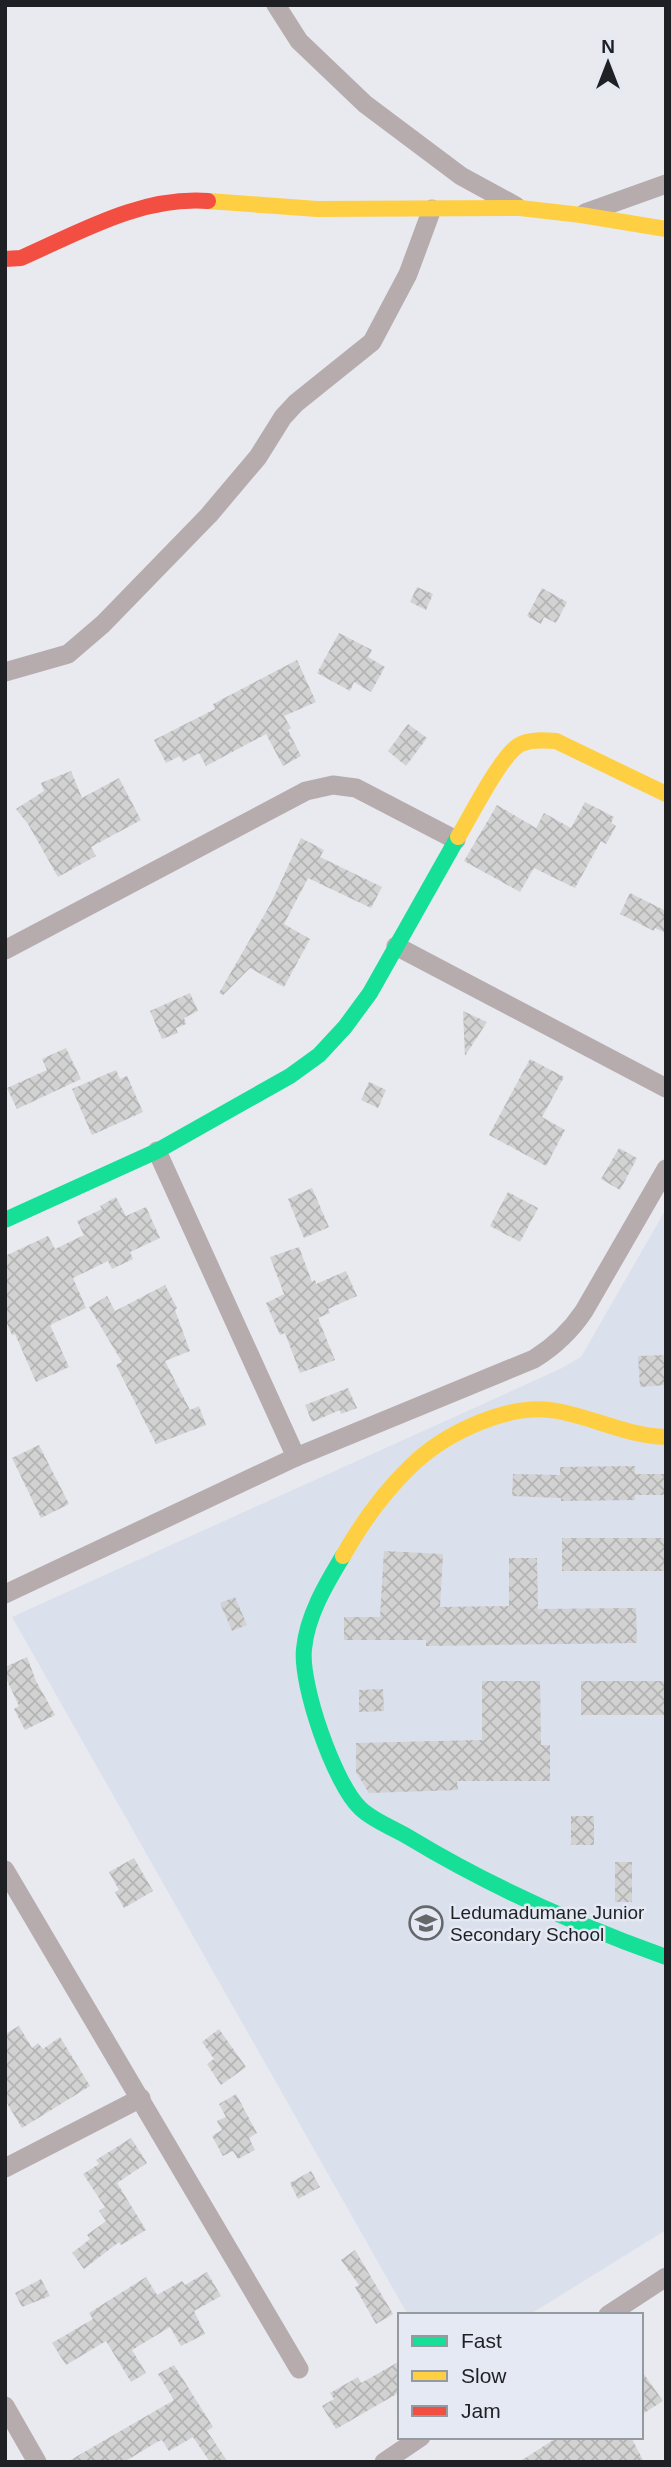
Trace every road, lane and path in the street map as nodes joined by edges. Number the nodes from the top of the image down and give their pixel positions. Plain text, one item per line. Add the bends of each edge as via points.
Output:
1 (276, 5) edge
2 (666, 184) edge
3 (520, 208) junction
4 (432, 209) junction
5 (580, 215) junction
6 (666, 229) edge
7 (5, 259) edge
8 (5, 672) edge
9 (666, 794) edge
10 (456, 840) junction
11 (396, 946) junction
12 (5, 950) edge
13 (666, 1088) edge
14 (158, 1151) junction
15 (666, 1169) edge
16 (5, 1220) edge
17 (666, 1437) edge
18 (296, 1457) junction
19 (5, 1594) edge
20 (5, 1870) edge
21 (666, 1957) edge
22 (141, 2098) junction
23 (5, 2168) edge
24 (666, 2277) edge
25 (611, 2313) edge
26 (299, 2370) dead end
27 (5, 2406) edge
28 (418, 2439) edge
29 (37, 2462) edge
30 (384, 2462) edge

1 - 3 street via 299,41 365,104 461,176
2 - 5 street
3 - 4 street
3 - 5 street
4 - 7 street via 317,209 186,199 156,202 21,258
4 - 8 street via 408,274 372,342 296,403 209,515 103,624 68,654
5 - 6 street
9 - 10 street via 556,741 537,740 519,745 506,758
10 - 11 street
10 - 12 street via 356,788 333,785 306,791
11 - 13 street
11 - 14 street via 370,993 319,1055
14 - 16 street
14 - 18 street
15 - 18 street via 584,1311 553,1347 534,1359
17 - 21 street via 633,1435 548,1408 515,1410 457,1434 412,1465 374,1511 337,1564 304,1650 310,1698 336,1769 358,1806 444,1860 593,1931
18 - 19 street
20 - 22 street
22 - 23 street
22 - 26 street
24 - 25 street
27 - 29 street
28 - 30 street

